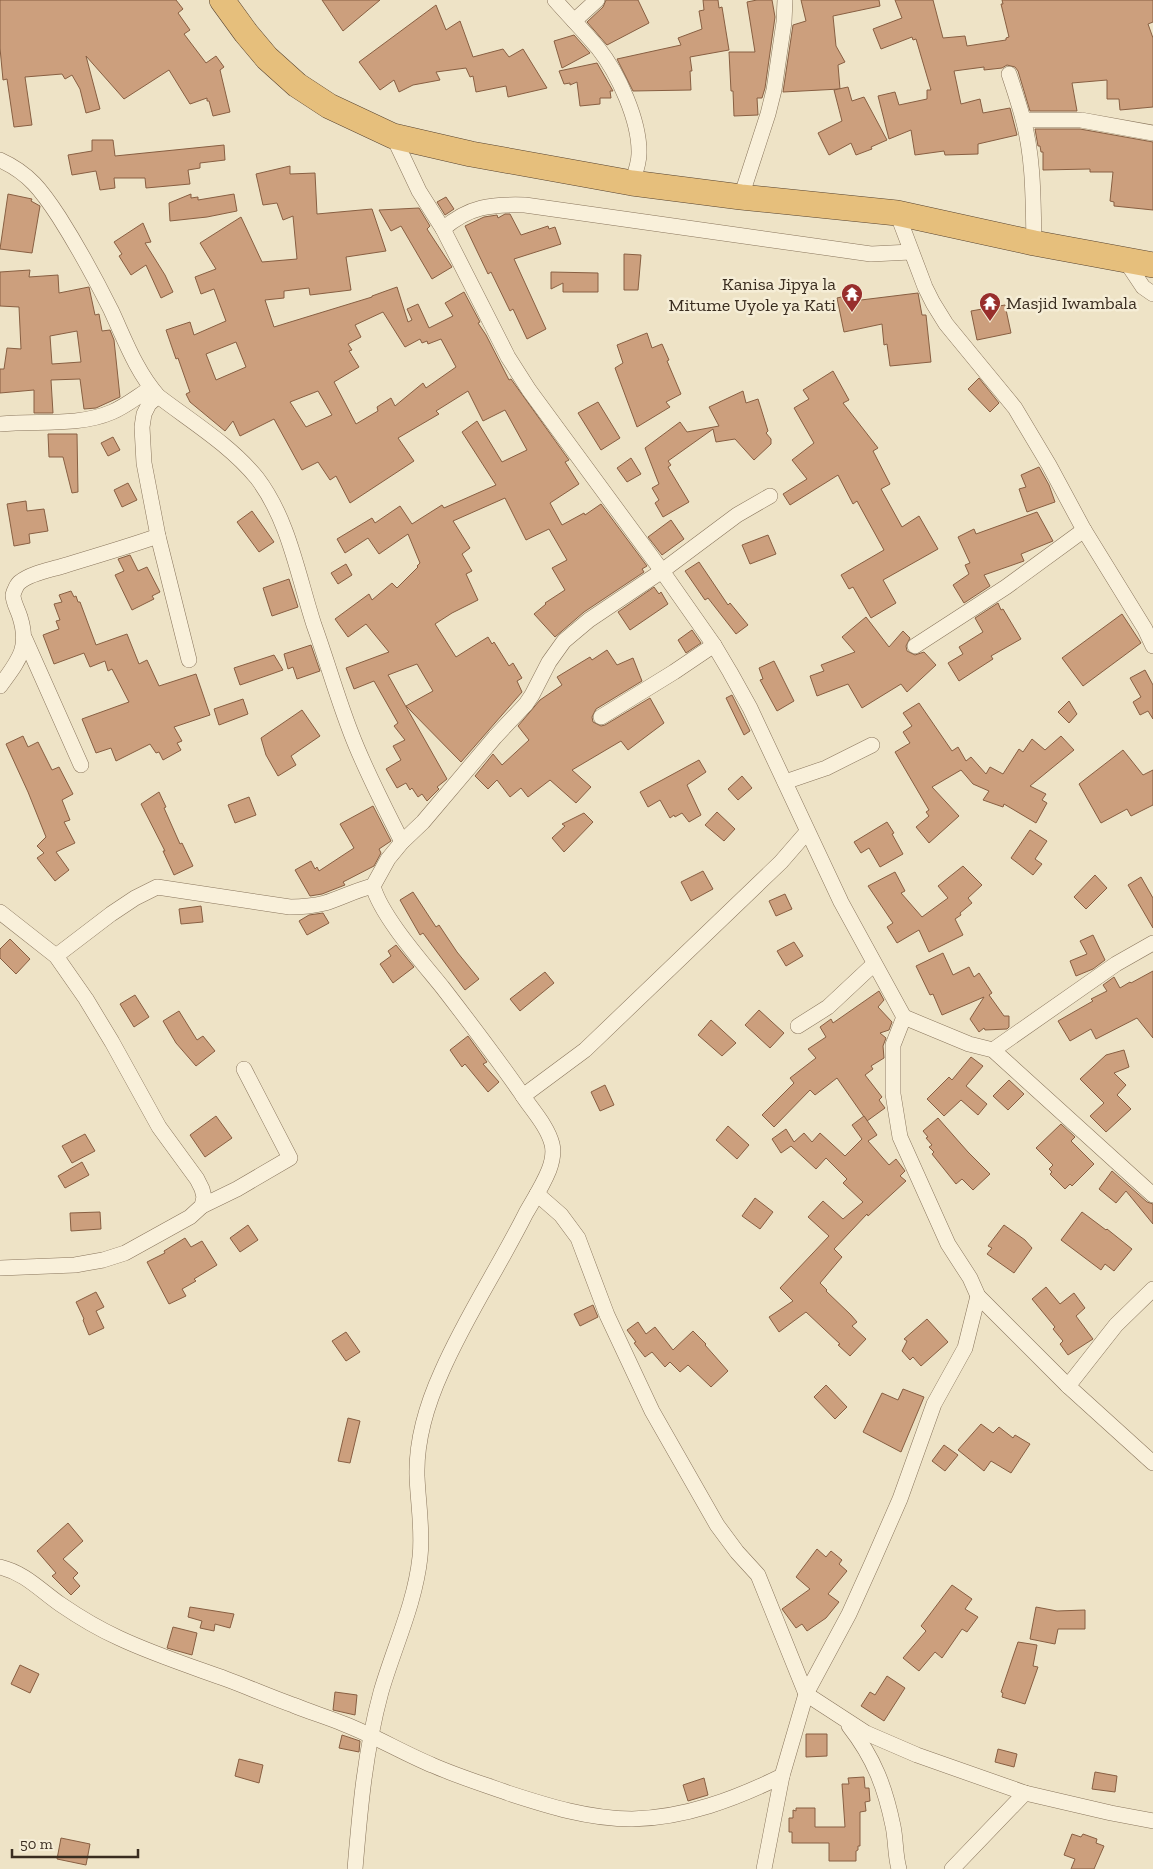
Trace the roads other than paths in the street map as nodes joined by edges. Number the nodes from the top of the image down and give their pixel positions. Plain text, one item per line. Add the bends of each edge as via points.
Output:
1 (222, 0) edge
2 (554, 0) edge
3 (597, 0) edge
4 (785, 0) edge
5 (574, 21) junction
6 (1010, 74) dead end
7 (1024, 120) junction
8 (1153, 133) edge
9 (394, 136) junction
10 (0, 160) edge
11 (632, 183) junction
12 (741, 197) junction
13 (897, 213) junction
14 (443, 229) junction
15 (1034, 243) junction
16 (911, 252) junction
17 (1125, 260) junction
18 (1153, 265) edge
19 (1153, 294) edge
20 (155, 392) junction
21 (0, 424) edge
22 (770, 496) dead end
23 (1084, 530) junction
24 (158, 536) junction
25 (662, 571) junction
26 (25, 638) junction
27 (714, 645) junction
28 (914, 646) dead end
29 (1153, 646) edge
30 (189, 660) dead end
31 (0, 686) edge
32 (601, 718) dead end
33 (872, 745) dead end
34 (81, 765) dead end
35 (785, 782) junction
36 (807, 832) junction
37 (402, 842) junction
38 (373, 886) junction
39 (0, 912) edge
40 (1153, 943) edge
41 (56, 956) junction
42 (874, 964) junction
43 (904, 1017) junction
44 (798, 1026) dead end
45 (993, 1050) junction
46 (244, 1069) dead end
47 (523, 1096) junction
48 (537, 1194) junction
49 (1153, 1195) edge
50 (202, 1206) junction
51 (0, 1268) edge
52 (1153, 1289) edge
53 (978, 1296) junction
54 (1068, 1386) junction
55 (1153, 1463) edge
56 (0, 1567) edge
57 (806, 1694) junction
58 (843, 1718) junction
59 (371, 1736) junction
60 (782, 1776) junction
61 (1025, 1793) junction
62 (1153, 1821) edge
63 (355, 1869) edge
64 (764, 1869) edge
65 (899, 1869) edge
66 (952, 1869) edge

1 - 9 highway via 267,58 297,85 329,106
2 - 5 street
3 - 5 street
4 - 12 street via 774,90
5 - 11 street via 612,69 634,119 639,154
6 - 7 street
7 - 8 street via 1081,120
7 - 15 street via 1033,188
9 - 11 highway via 471,154
9 - 14 street via 419,191
10 - 20 street via 31,179 47,199 111,310 138,369
11 - 12 highway
12 - 13 highway
13 - 15 highway
13 - 16 street
14 - 16 street via 468,211 503,204 525,205 861,253
14 - 25 street via 508,357 537,403
15 - 17 highway
16 - 23 street via 925,287 946,324 1015,408
17 - 18 highway
17 - 19 street via 1143,287
20 - 21 street via 99,417
20 - 24 street via 144,414 142,427 147,486
20 - 37 street via 240,459 278,513 351,733
22 - 25 street via 737,515
23 - 28 street via 1006,587
23 - 29 street
24 - 26 street via 19,582 13,592
24 - 30 street
25 - 27 street
25 - 37 street via 589,620 564,641 526,704
26 - 31 street via 20,655
26 - 34 street
27 - 32 street
27 - 35 street via 750,708
33 - 35 street via 826,768
35 - 36 street
36 - 42 street
36 - 47 street via 781,862 585,1050
37 - 38 street
38 - 41 street via 308,907 157,887 111,914
38 - 47 street via 387,915
39 - 41 street
40 - 45 street via 1116,964
41 - 50 street via 108,1034 159,1127 197,1179 204,1197
42 - 43 street
42 - 44 street via 828,1007
43 - 45 street via 969,1044
43 - 53 street via 893,1045 893,1094 900,1137 948,1244
45 - 49 street
46 - 50 street via 290,1158
47 - 48 street via 542,1122 552,1143 552,1160
48 - 57 street via 561,1215 578,1238 607,1316 652,1411 717,1525 758,1575
48 - 59 street via 464,1324 427,1410 418,1444 420,1556 406,1617
50 - 51 street via 171,1229 125,1253 103,1260 66,1266
52 - 54 street via 1116,1325
53 - 54 street
53 - 57 street via 965,1348 934,1404 900,1499 849,1614
54 - 55 street
56 - 59 street via 21,1574 61,1605 116,1637
57 - 58 street
57 - 60 street
58 - 61 street via 866,1733 917,1755
58 - 65 street via 876,1767 893,1827
59 - 60 street via 477,1783 536,1802 600,1817 631,1819 678,1813 726,1800
59 - 63 street
60 - 64 street
61 - 62 street
61 - 66 street

